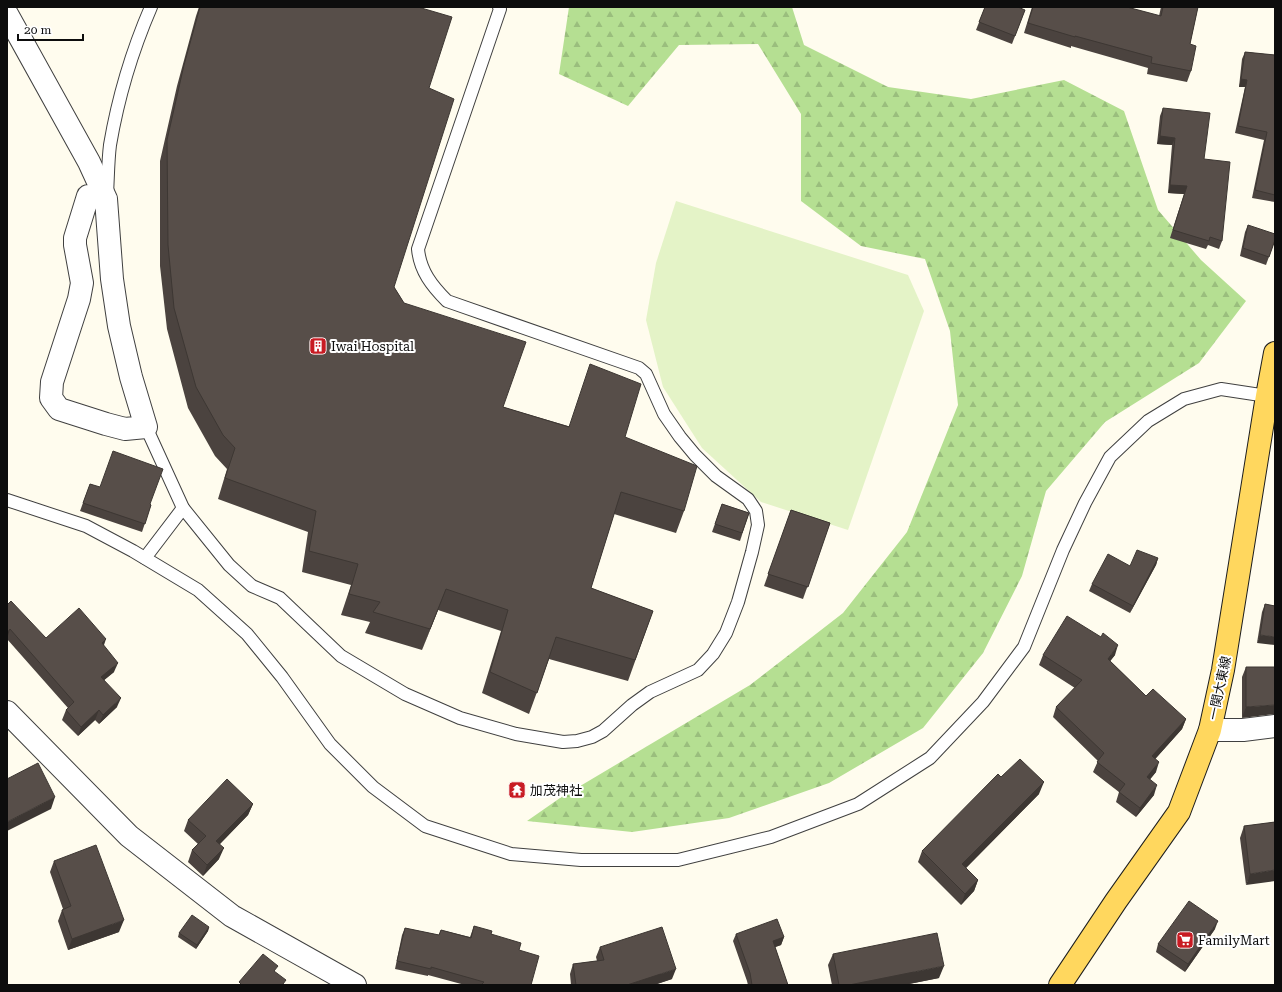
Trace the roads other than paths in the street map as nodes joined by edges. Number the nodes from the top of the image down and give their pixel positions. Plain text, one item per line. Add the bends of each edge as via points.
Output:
1 (151, 7) edge
2 (499, 7) edge
3 (7, 14) edge
4 (106, 199) junction
5 (1275, 353) edge
6 (1266, 396) junction
7 (146, 427) junction
8 (7, 500) edge
9 (183, 508) junction
10 (145, 558) junction
11 (7, 712) edge
12 (1275, 726) edge
13 (1210, 730) junction
14 (355, 985) edge
15 (1060, 985) edge

1 - 4 lane via 126,77 115,123 110,146
2 - 9 lane via 418,249 419,259 428,279 447,301 640,368 646,374 664,414 680,437 716,476 748,499 756,511 758,525 752,552 738,602 726,633 713,654 698,670 650,692 603,731 592,737 563,742 516,734 460,718 405,694 340,656 280,598 252,586 229,565
3 - 4 street via 89,162
4 - 7 street via 112,279 119,326
4 - 7 street via 88,196 75,238 82,283 52,382 51,398 59,408 106,424 125,429
5 - 6 main road, 一関大東線
6 - 10 lane via 1221,389 1184,399 1148,421 1110,457 1084,503 1024,647 983,702 930,758 858,804 771,837 678,860 581,860 511,854 425,826 373,787 330,744 248,634 198,590
6 - 13 main road, 一関大東線 via 1223,670
7 - 9 lane
8 - 10 lane via 86,526
9 - 10 lane
11 - 14 street via 129,836 232,916
12 - 13 street
13 - 15 main road, 一関大東線 via 1179,812

